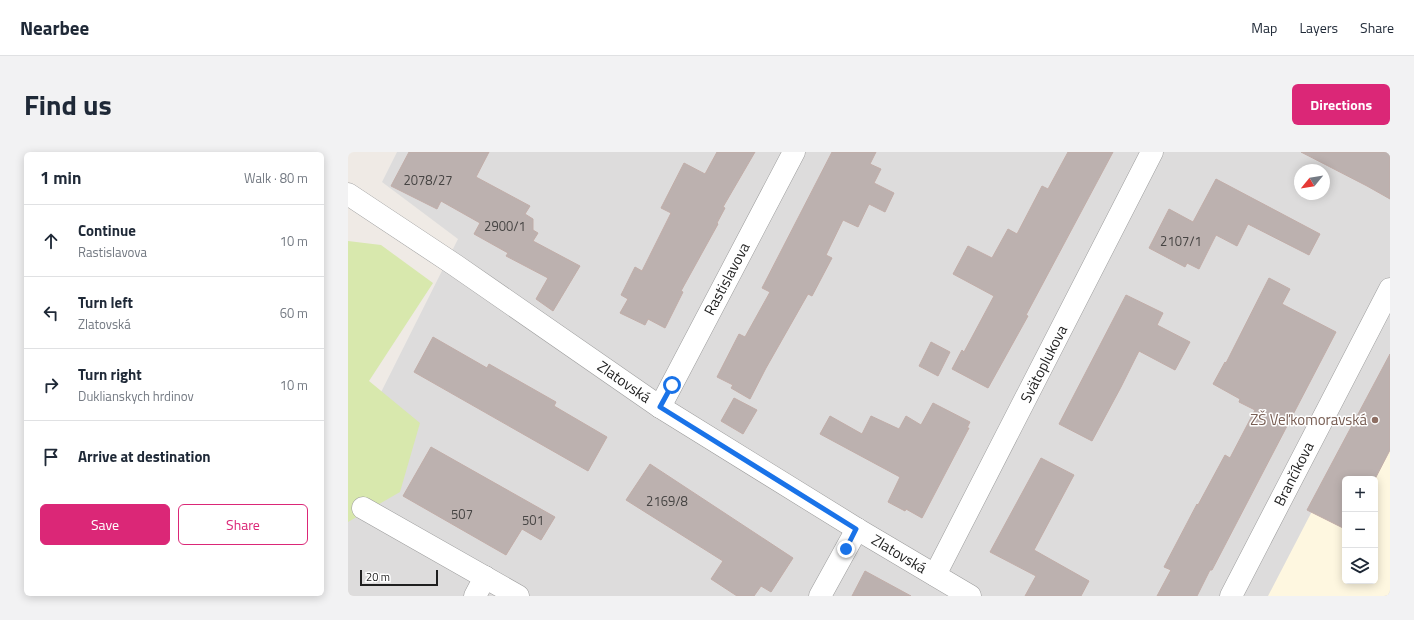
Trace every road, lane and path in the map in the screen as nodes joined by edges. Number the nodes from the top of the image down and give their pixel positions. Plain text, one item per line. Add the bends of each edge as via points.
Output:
1 (794, 152) edge
2 (1152, 152) edge
3 (348, 194) edge
4 (1390, 289) edge
5 (660, 407) junction
6 (363, 508) dead end
7 (856, 529) junction
8 (935, 575) junction
9 (485, 577) junction
10 (475, 596) edge
11 (518, 596) edge
12 (820, 596) edge
13 (970, 596) edge
14 (1231, 596) edge

1 - 5 street, Rastislavova
2 - 8 street, Svätoplukova
3 - 5 street, Zlatovská
4 - 14 street, Brančíkova
5 - 7 street, Zlatovská
6 - 9 street
7 - 8 street, Zlatovská
7 - 12 street
8 - 13 street, Zlatovská
9 - 10 street
9 - 11 street

